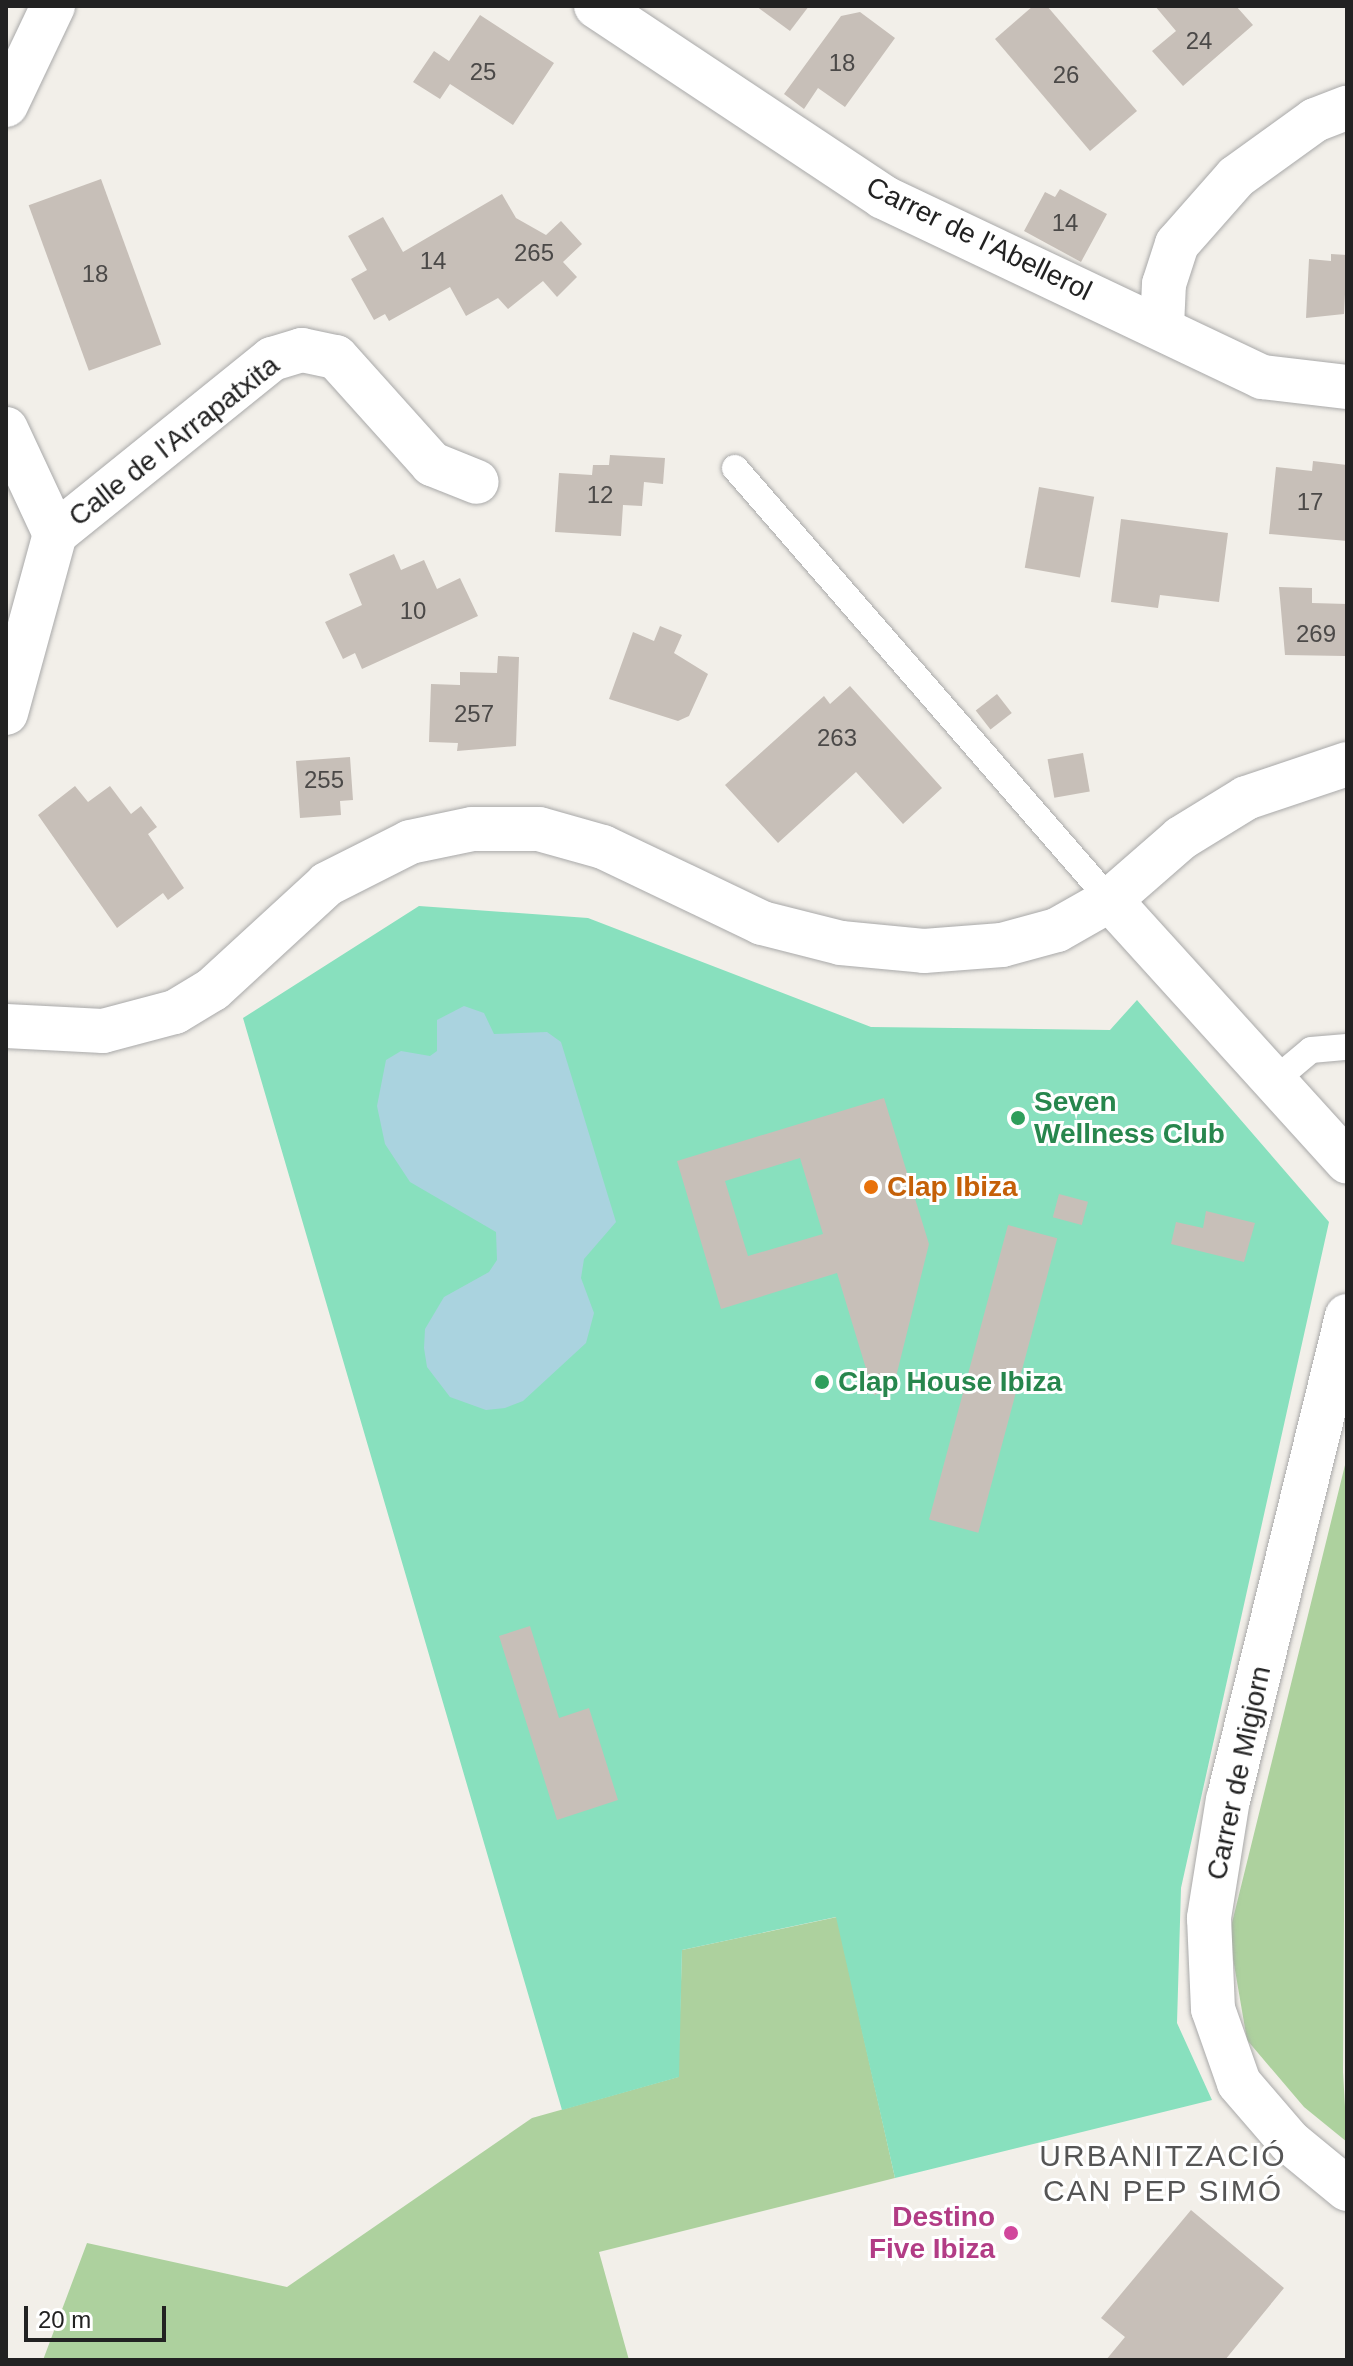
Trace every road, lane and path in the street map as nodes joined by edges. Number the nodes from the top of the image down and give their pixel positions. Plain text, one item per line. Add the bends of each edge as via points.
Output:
1 (53, 6) edge
2 (596, 6) edge
3 (6, 105) edge
4 (1347, 108) edge
5 (1162, 326) junction
6 (1347, 387) edge
7 (6, 429) edge
8 (735, 468) dead end
9 (477, 482) dead end
10 (55, 534) junction
11 (6, 713) edge
12 (1347, 764) edge
13 (1110, 900) junction
14 (6, 1026) edge
15 (1347, 1047) edge
16 (1274, 1081) junction
17 (1347, 1161) edge
18 (1347, 1316) edge
19 (1347, 2189) edge

1 - 3 street
2 - 5 street, Carrer de l'Abellerol via 883,197
4 - 5 street via 1315,120 1236,177 1177,244 1164,284
5 - 6 street, Carrer de l'Abellerol via 1262,377
7 - 10 street
8 - 13 lane
9 - 10 street, Calle de l'Arrapatxita via 432,464 336,357 302,350 272,359
10 - 11 street, Calle de l'Arrapatxita
12 - 13 street via 1246,798 1181,838
13 - 14 street via 1057,930 1002,945 924,951 841,943 762,923 603,847 539,829 472,829 410,842 327,884 213,989 175,1012 103,1031
13 - 16 street
15 - 16 lane via 1311,1050
16 - 17 street
18 - 19 street, Carrer de Migjorn via 1228,1799 1209,1918 1213,2009 1239,2083 1290,2142

